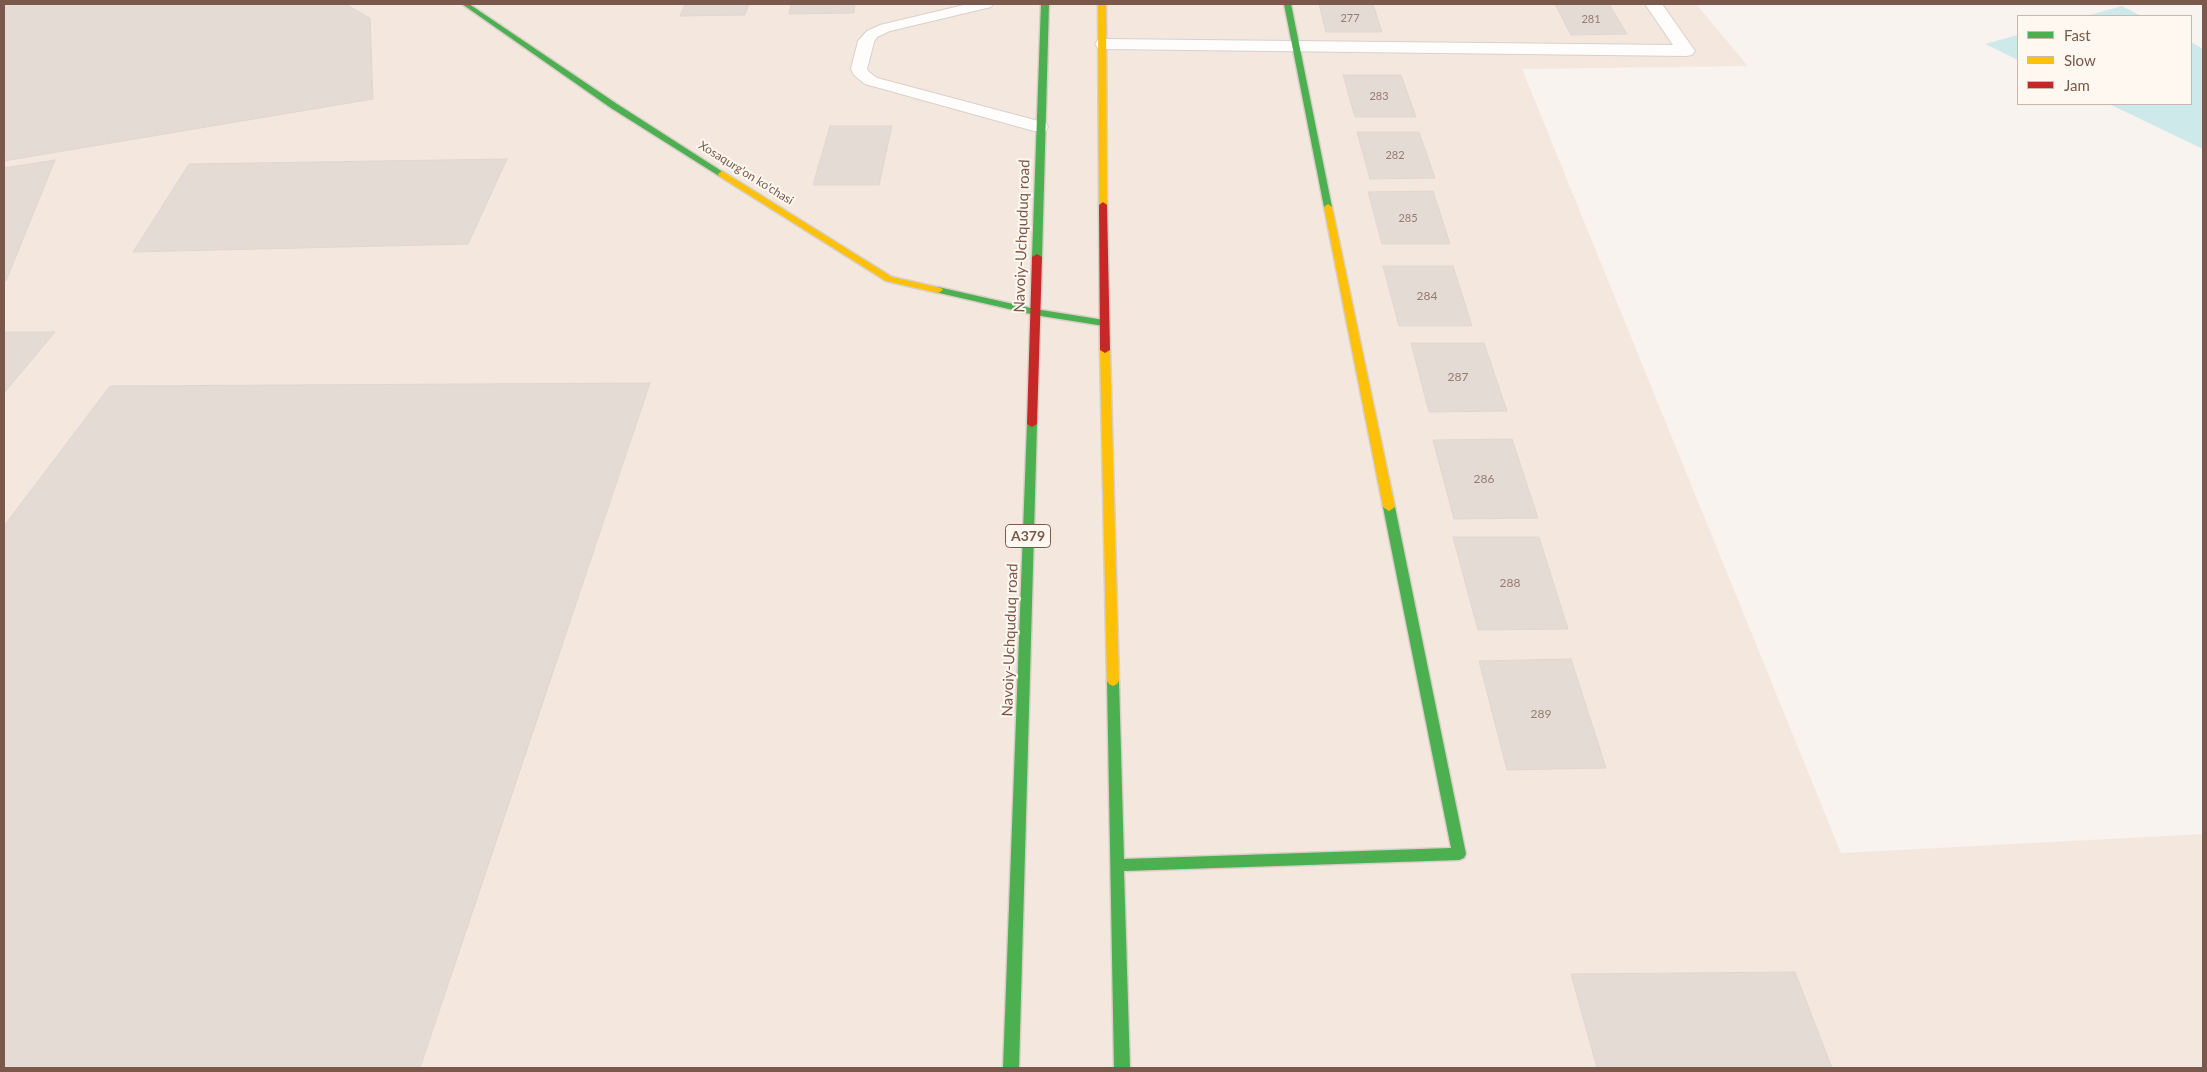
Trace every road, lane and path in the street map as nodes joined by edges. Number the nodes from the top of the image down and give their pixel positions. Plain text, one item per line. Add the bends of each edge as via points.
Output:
1 (465, 4) edge
2 (986, 4) edge
3 (1044, 4) edge
4 (1102, 4) edge
5 (1287, 4) edge
6 (1654, 4) edge
7 (1104, 44) junction
8 (1296, 47) junction
9 (1040, 127) junction
10 (1035, 312) junction
11 (1104, 323) junction
12 (1118, 865) junction
13 (1011, 1068) edge
14 (1122, 1068) edge

1 - 10 main road, Xosaqurg'on ko'chasi via 614,106 888,279
2 - 9 lane via 872,34 866,41 859,68 862,75 871,81
3 - 9 main road, Navoiy-Uchquduq road / A379
4 - 7 main road
5 - 8 main road
6 - 8 street via 1686,51
7 - 8 street
7 - 11 main road
8 - 12 main road via 1460,854
9 - 10 main road, Navoiy-Uchquduq road / A379
10 - 11 main road, Xosaqurg'on ko'chasi
10 - 13 main road, Navoiy-Uchquduq road / A379
11 - 12 main road
12 - 14 main road

